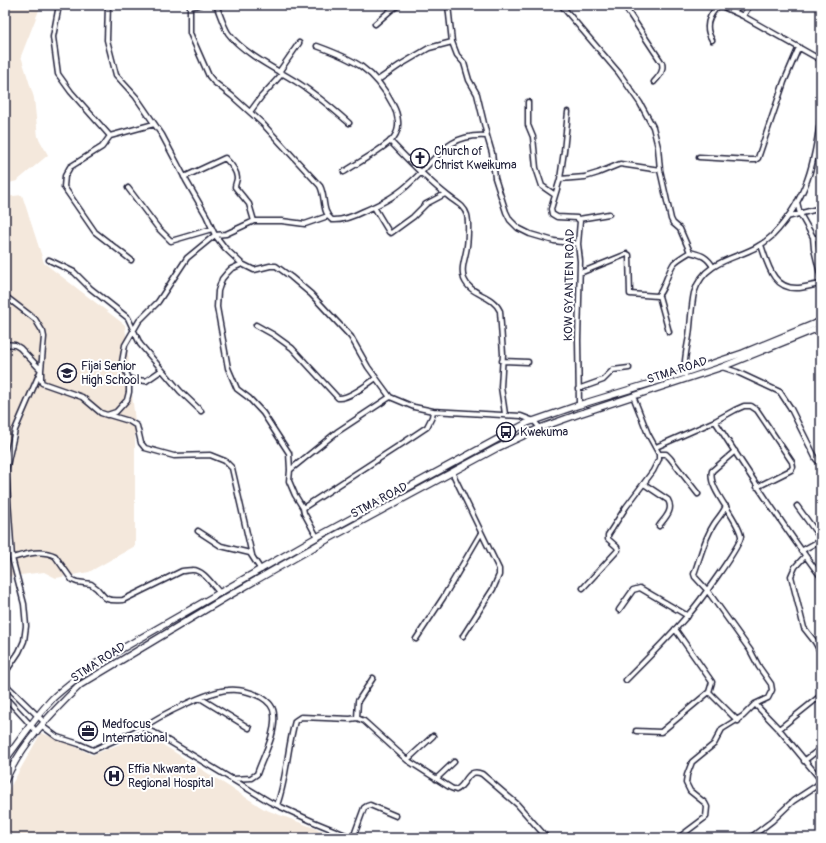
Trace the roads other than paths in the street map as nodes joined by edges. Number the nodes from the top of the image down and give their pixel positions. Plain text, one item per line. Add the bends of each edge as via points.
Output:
1 (59, 5) edge
2 (108, 5) edge
3 (199, 5) edge
4 (216, 5) edge
5 (399, 5) edge
6 (448, 5) edge
7 (561, 5) edge
8 (625, 5) edge
9 (719, 5) edge
10 (750, 5) edge
11 (190, 6) edge
12 (743, 16) junction
13 (375, 24) dead end
14 (712, 40) dead end
15 (452, 42) junction
16 (299, 43) dead end
17 (317, 46) dead end
18 (799, 48) junction
19 (821, 60) edge
20 (280, 73) junction
21 (378, 80) junction
22 (654, 82) dead end
23 (528, 102) dead end
24 (250, 112) junction
25 (568, 112) dead end
26 (821, 114) edge
27 (349, 123) dead end
28 (154, 124) junction
29 (110, 136) junction
30 (486, 136) junction
31 (820, 138) edge
32 (390, 141) junction
33 (699, 157) dead end
34 (660, 170) junction
35 (344, 172) dead end
36 (421, 172) junction
37 (184, 177) junction
38 (560, 179) junction
39 (128, 188) dead end
40 (445, 194) junction
41 (555, 195) junction
42 (797, 202) junction
43 (374, 207) junction
44 (821, 208) edge
45 (610, 214) dead end
46 (800, 214) junction
47 (328, 216) junction
48 (787, 217) junction
49 (579, 219) junction
50 (254, 221) junction
51 (212, 229) junction
52 (215, 235) junction
53 (813, 237) junction
54 (821, 240) edge
55 (578, 244) junction
56 (761, 245) junction
57 (690, 252) junction
58 (49, 260) dead end
59 (131, 260) dead end
60 (242, 264) junction
61 (713, 267) junction
62 (580, 273) junction
63 (821, 278) edge
64 (821, 284) edge
65 (5, 296) edge
66 (659, 296) junction
67 (821, 321) edge
68 (256, 325) dead end
69 (821, 327) edge
70 (133, 330) junction
71 (668, 332) dead end
72 (5, 344) edge
73 (502, 361) junction
74 (528, 362) dead end
75 (722, 367) junction
76 (629, 368) dead end
77 (41, 370) junction
78 (162, 370) junction
79 (685, 376) junction
80 (376, 378) junction
81 (129, 379) junction
82 (578, 389) junction
83 (633, 396) junction
84 (390, 397) junction
85 (578, 405) junction
86 (433, 411) junction
87 (201, 412) dead end
88 (101, 413) junction
89 (505, 414) junction
90 (534, 421) junction
91 (715, 421) junction
92 (540, 428) junction
93 (656, 447) junction
94 (735, 451) junction
95 (659, 454) junction
96 (821, 464) edge
97 (290, 470) junction
98 (452, 472) junction
99 (644, 484) junction
100 (758, 487) junction
101 (698, 494) dead end
102 (726, 506) junction
103 (798, 506) dead end
104 (303, 508) junction
105 (659, 526) dead end
106 (198, 531) dead end
107 (481, 533) junction
108 (317, 537) junction
109 (821, 539) edge
110 (801, 551) junction
111 (252, 555) junction
112 (805, 556) junction
113 (12, 558) junction
114 (261, 570) junction
115 (821, 577) edge
116 (583, 588) dead end
117 (707, 590) junction
118 (220, 594) junction
119 (619, 610) dead end
120 (688, 616) junction
121 (675, 629) junction
122 (463, 636) dead end
123 (416, 639) dead end
124 (821, 653) edge
125 (5, 673) edge
126 (373, 678) dead end
127 (626, 680) dead end
128 (5, 684) edge
129 (709, 692) junction
130 (5, 697) edge
131 (818, 697) dead end
132 (200, 698) junction
133 (755, 704) junction
134 (38, 716) junction
135 (357, 718) junction
136 (738, 721) junction
137 (43, 724) junction
138 (31, 725) junction
139 (142, 728) junction
140 (249, 728) dead end
141 (779, 729) junction
142 (636, 731) dead end
143 (37, 732) junction
144 (433, 736) dead end
145 (821, 748) edge
146 (5, 760) edge
147 (407, 760) junction
148 (804, 760) junction
149 (454, 762) dead end
150 (232, 779) junction
151 (436, 779) junction
152 (821, 780) edge
153 (5, 781) edge
154 (278, 805) junction
155 (396, 816) dead end
156 (353, 838) edge
157 (547, 838) edge
158 (678, 838) edge
159 (750, 838) edge

1 - 29 street via 53,37 58,74
2 - 28 street via 107,40 116,75 132,92
3 - 11 street
4 - 20 street via 227,32 233,39
5 - 13 street
6 - 15 street
7 - 34 street via 619,73 640,103 652,127 658,147
8 - 22 street via 662,63 662,73
9 - 12 street
9 - 14 street via 708,22 708,34
10 - 12 street
11 - 24 street via 190,33 205,70 214,82
12 - 18 street
15 - 21 street via 429,48
15 - 30 street via 477,94
16 - 20 street
17 - 21 street via 350,60
18 - 19 street
18 - 33 street via 784,82 758,158 750,160
20 - 24 street
20 - 27 street via 331,107
21 - 32 street via 396,110 398,124 394,138
23 - 41 street via 528,125 533,138 536,168 542,186
24 - 47 street via 320,186
25 - 38 street, KOW GYANTEN ROAD
26 - 31 street
28 - 29 street
28 - 37 street
29 - 59 street via 102,147 70,167 65,176 64,187 95,232
30 - 36 street via 472,136 456,141 435,156
30 - 55 street via 492,152 495,178 510,220 530,234
31 - 42 street via 812,168
32 - 35 street
32 - 36 street
34 - 38 street via 620,164 585,177
34 - 57 street via 671,219 680,230
36 - 40 street
36 - 43 street via 411,183
37 - 50 street via 225,158 237,175 235,187 249,204
37 - 51 street
38 - 41 street, KOW GYANTEN ROAD
39 - 51 street via 171,242
40 - 43 street via 426,204 392,233
40 - 73 street via 460,204 467,214 466,250 462,269 473,290 490,298 500,311
41 - 49 street, KOW GYANTEN ROAD via 552,214 557,217
42 - 46 street
42 - 48 street
43 - 47 street via 337,220 332,220
44 - 46 street
45 - 49 street
46 - 48 street
46 - 53 street
47 - 50 street via 305,224
48 - 56 street
49 - 55 street, KOW GYANTEN ROAD
50 - 52 street via 226,234
51 - 52 street
52 - 60 street
52 - 70 street via 187,258 158,302
53 - 54 street
53 - 63 street
55 - 62 street, KOW GYANTEN ROAD
56 - 61 street
56 - 64 street via 772,277 782,284 799,288
57 - 61 street via 702,254
57 - 66 street via 674,263
58 - 70 street via 74,272 128,318
60 - 80 street via 254,270 276,266 311,294 351,337
60 - 97 street via 227,273 218,291 217,306 228,368 237,389 263,413 288,451
61 - 79 street via 700,279 694,293
62 - 66 street via 627,254 630,294
62 - 82 street, KOW GYANTEN ROAD
65 - 77 street via 33,317 41,327 44,337
66 - 71 street
67 - 79 main road, STMA ROAD
68 - 80 street via 292,348 338,398 344,398
69 - 75 main road, STMA ROAD
70 - 78 street via 140,344
70 - 81 street via 122,357
72 - 77 street via 20,348
73 - 74 street
73 - 89 street via 501,387
75 - 79 main road, STMA ROAD
75 - 96 street via 780,392
76 - 82 street via 613,370 603,380
77 - 88 street via 42,383 82,396
77 - 113 street via 15,430 7,462
78 - 81 street via 146,381
78 - 87 street
79 - 83 main road, STMA ROAD
79 - 85 main road, STMA ROAD
80 - 84 street
81 - 88 street via 129,392 123,406 114,413
82 - 85 street, KOW GYANTEN ROAD
83 - 92 main road, STMA ROAD
83 - 93 street
84 - 86 street via 414,407
84 - 97 street via 336,432
85 - 90 main road, STMA ROAD
86 - 89 street
86 - 104 street via 427,427
88 - 111 street via 137,426 141,443 145,448 174,456 210,455 225,461 232,468
89 - 90 street
90 - 92 street
90 - 108 main road, STMA ROAD
91 - 93 street
91 - 94 street
91 - 100 street via 744,406 751,406 757,410 792,462 791,470
92 - 98 main road, STMA ROAD
93 - 95 street
94 - 100 street
94 - 102 street via 711,474 714,487
95 - 99 street via 655,468
95 - 101 street via 666,454 670,458
97 - 104 street via 290,484
98 - 107 street
98 - 137 main road, STMA ROAD via 321,543 101,672 80,685
99 - 105 street via 670,503 670,509
99 - 116 street via 608,535 608,539 618,550
100 - 110 street
102 - 117 street via 708,536 694,574
102 - 117 street via 741,540
103 - 109 street
104 - 108 street
106 - 111 street via 221,546
107 - 122 street via 499,568 499,575
107 - 123 street
108 - 114 main road, STMA ROAD
109 - 110 street
110 - 112 street
111 - 114 street
112 - 115 street
112 - 124 street via 791,576 804,628
113 - 118 street via 34,552 52,554 72,580 91,584 104,598 114,601 123,600 191,570 203,574
113 - 125 street via 24,604 26,626 24,641
114 - 118 main road, STMA ROAD
117 - 120 street
117 - 133 street via 771,684 772,690 768,698
118 - 134 main road, STMA ROAD via 97,663 73,680
119 - 120 street via 633,590 640,588
120 - 121 street
121 - 127 street
121 - 129 street via 712,682
126 - 135 street via 358,701
128 - 134 street
129 - 136 street
129 - 142 street via 661,732
130 - 138 street
131 - 141 street
132 - 139 street
132 - 140 street
132 - 150 street via 228,690 247,691 266,700 273,708 274,726 257,774 251,778
133 - 136 street
133 - 141 street
134 - 137 street
134 - 138 main road, STMA ROAD
135 - 147 street via 364,721
135 - 154 street via 301,717 295,721
136 - 158 street via 722,729 714,744 692,762 686,783 690,791 705,803 708,811 706,817
137 - 139 street via 57,737 93,750
137 - 143 main road, STMA ROAD
138 - 143 street
138 - 146 main road, STMA ROAD
139 - 150 street via 157,734
141 - 148 street
143 - 153 main road, STMA ROAD via 12,765
144 - 147 street
145 - 148 street
147 - 151 street
148 - 152 street
149 - 151 street
150 - 154 street
151 - 157 street via 456,790 469,775 475,772 482,774 517,804
152 - 159 street
154 - 156 street
155 - 156 street via 367,806

